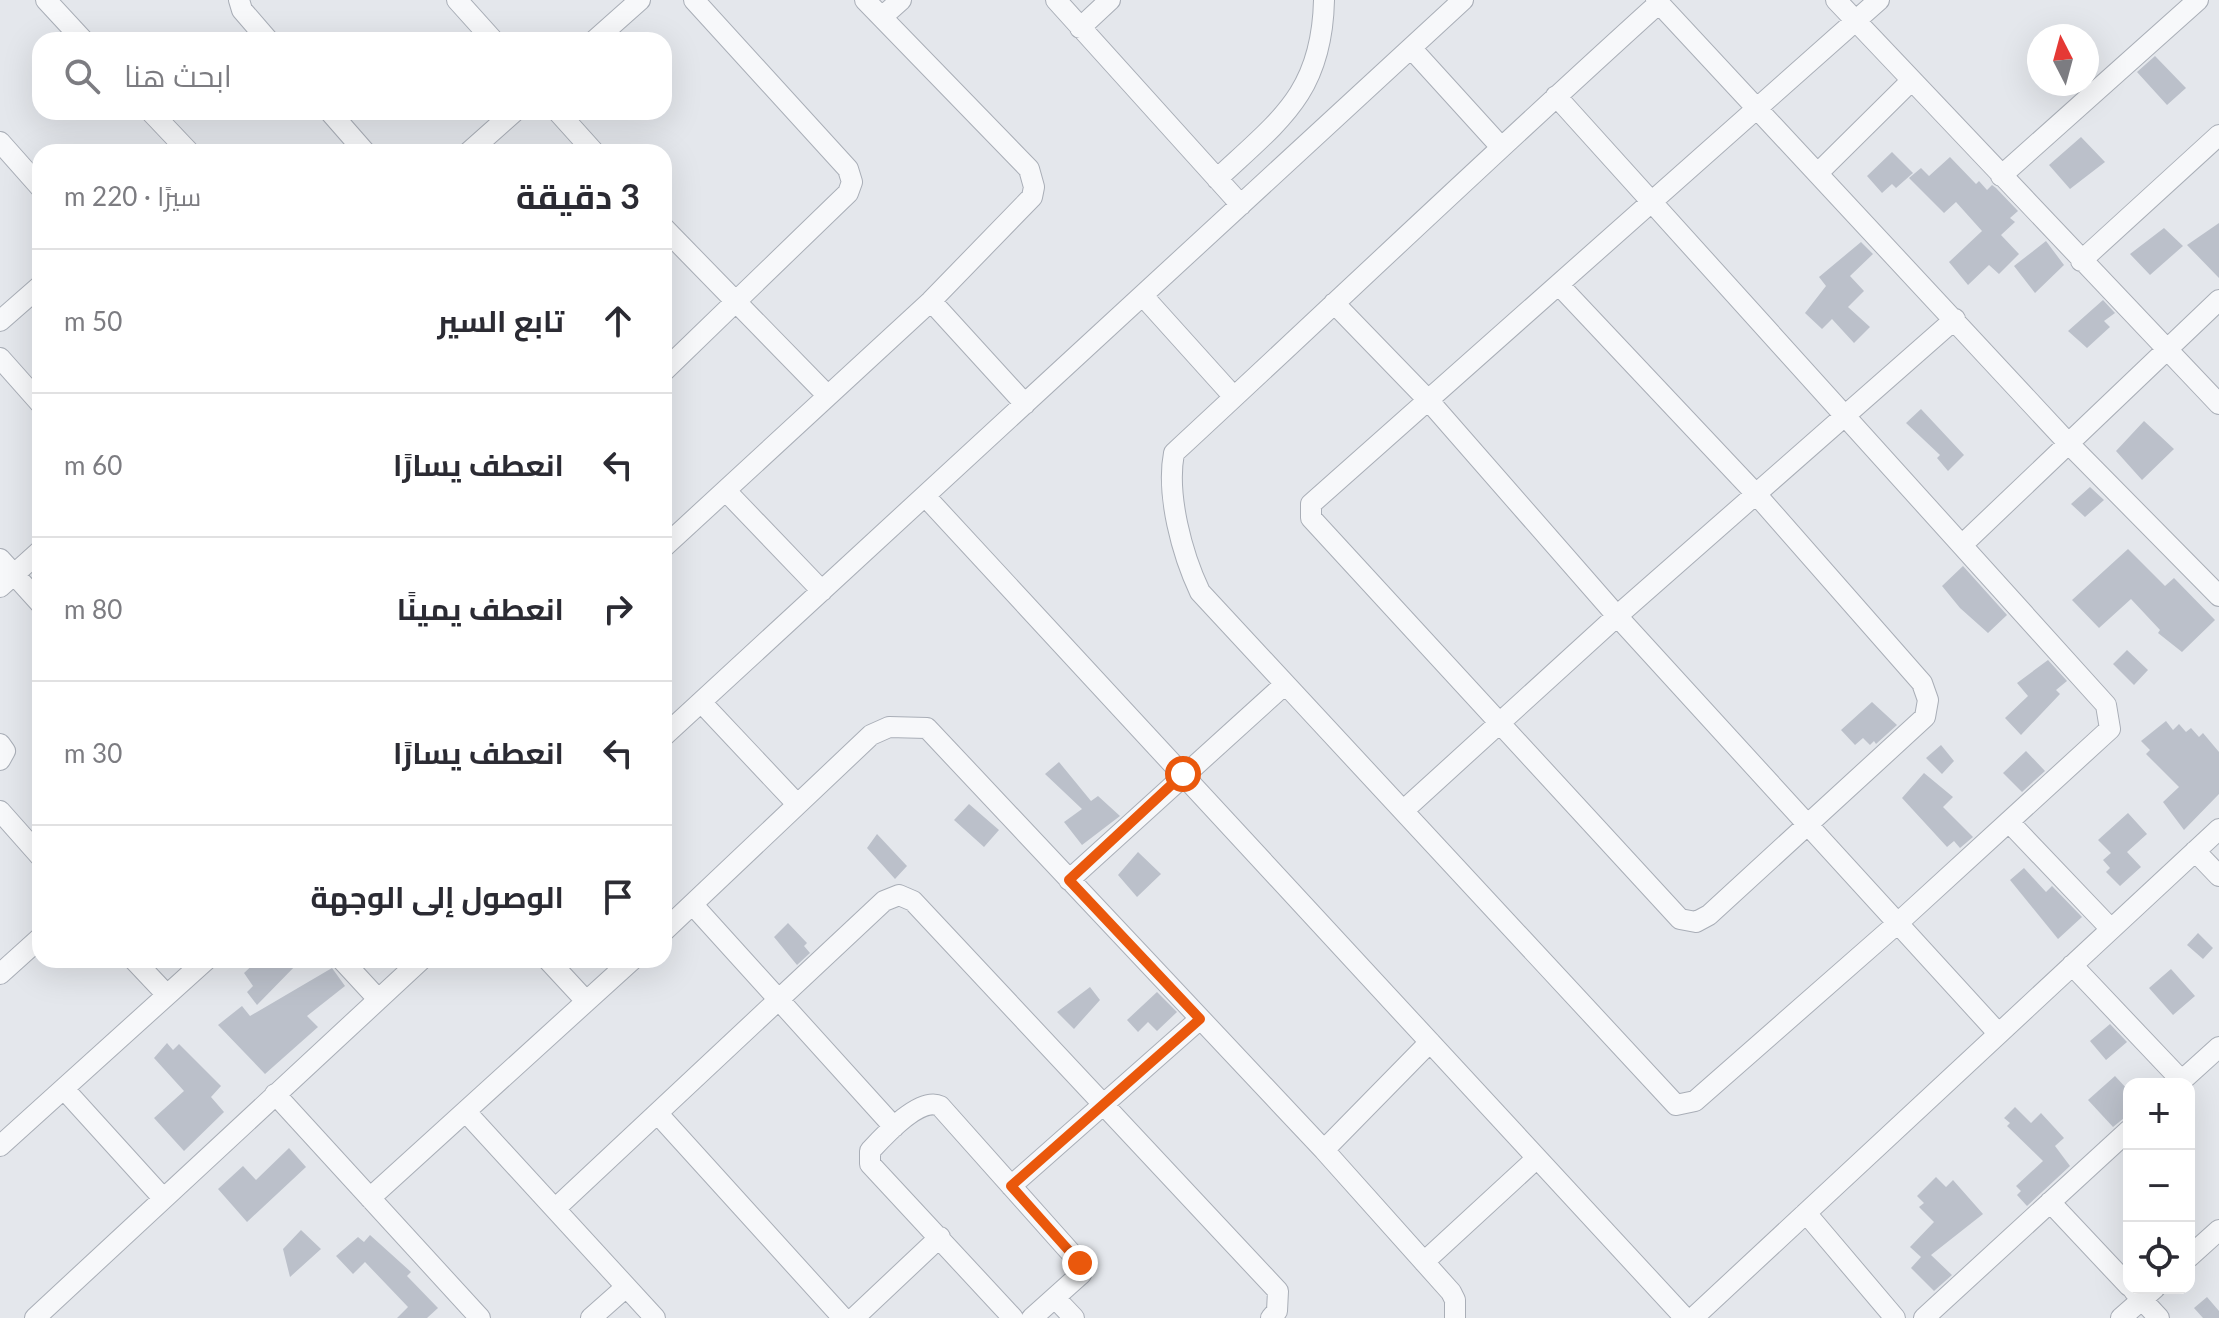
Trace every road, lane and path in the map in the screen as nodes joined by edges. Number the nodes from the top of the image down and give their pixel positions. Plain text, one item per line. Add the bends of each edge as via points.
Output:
1 (46, 0) edge
2 (239, 0) edge
3 (457, 0) edge
4 (640, 0) edge
5 (694, 0) edge
6 (865, 0) edge
7 (901, 0) edge
8 (1056, 0) edge
9 (1110, 0) edge
10 (1324, 0) edge
11 (1463, 0) edge
12 (1836, 0) edge
13 (1879, 0) edge
14 (2198, 0) edge
15 (1657, 2) edge
16 (882, 17) junction
17 (1855, 21) junction
18 (1080, 28) junction
19 (76, 32) edge
20 (261, 32) edge
21 (486, 32) edge
22 (604, 32) edge
23 (1411, 48) junction
24 (1911, 81) junction
25 (1556, 96) junction
26 (1757, 108) junction
27 (159, 120) edge
28 (337, 120) edge
29 (505, 120) edge
30 (565, 120) edge
31 (2219, 135) edge
32 (0, 142) edge
33 (181, 144) edge
34 (358, 144) edge
35 (478, 144) edge
36 (587, 144) edge
37 (1501, 147) junction
38 (1818, 173) junction
39 (2001, 176) junction
40 (32, 178) edge
41 (1217, 179) junction
42 (1655, 202) junction
43 (1241, 205) junction
44 (672, 237) edge
45 (2081, 261) junction
46 (1559, 285) junction
47 (32, 293) edge
48 (1143, 296) junction
49 (2219, 300) edge
50 (931, 301) junction
51 (1334, 303) junction
52 (735, 304) junction
53 (1955, 319) junction
54 (0, 321) edge
55 (2166, 350) junction
56 (0, 358) edge
57 (672, 363) edge
58 (32, 394) edge
59 (827, 395) junction
60 (1234, 397) junction
61 (1429, 401) junction
62 (1025, 404) junction
63 (2219, 404) edge
64 (1847, 415) junction
65 (2068, 443) junction
66 (726, 491) junction
67 (1756, 494) junction
68 (925, 496) junction
69 (672, 540) edge
70 (1963, 544) junction
71 (32, 558) edge
72 (0, 559) edge
73 (7, 581) edge
74 (822, 591) junction
75 (2219, 596) edge
76 (32, 598) edge
77 (1617, 616) junction
78 (1284, 685) junction
79 (701, 702) junction
80 (1498, 724) junction
81 (672, 729) edge
82 (0, 744) edge
83 (0, 760) edge
84 (1183, 774) junction
85 (797, 804) junction
86 (1404, 810) junction
87 (0, 811) edge
88 (2009, 822) junction
89 (1809, 824) junction
90 (2219, 829) edge
91 (32, 847) edge
92 (2195, 851) junction
93 (2219, 876) edge
94 (1069, 880) junction
95 (693, 905) junction
96 (1899, 922) junction
97 (672, 924) edge
98 (2111, 929) junction
99 (32, 945) edge
100 (2072, 965) junction
101 (142, 968) edge
102 (197, 968) edge
103 (349, 968) edge
104 (412, 968) edge
105 (555, 968) edge
106 (623, 968) edge
107 (0, 974) edge
108 (167, 995) junction
109 (378, 999) junction
110 (777, 1000) junction
111 (586, 1001) junction
112 (1200, 1019) junction
113 (1998, 1033) junction
114 (1430, 1042) junction
115 (2219, 1047) edge
116 (2176, 1078) edge
117 (2184, 1078) edge
118 (64, 1089) junction
119 (275, 1094) junction
120 (1105, 1103) junction
121 (466, 1112) junction
122 (658, 1114) junction
123 (894, 1127) junction
124 (2123, 1135) edge
125 (0, 1146) edge
126 (1324, 1150) junction
127 (1537, 1158) junction
128 (1011, 1186) junction
129 (162, 1197) junction
130 (370, 1198) junction
131 (2050, 1202) junction
132 (557, 1207) junction
133 (1806, 1213) junction
134 (2219, 1230) edge
135 (940, 1237) junction
136 (2195, 1252) edge
137 (1424, 1262) junction
138 (2123, 1274) edge
139 (626, 1287) junction
140 (2136, 1294) edge
141 (2142, 1294) edge
142 (1055, 1298) junction
143 (35, 1318) edge
144 (480, 1318) edge
145 (591, 1318) edge
146 (655, 1318) edge
147 (843, 1318) edge
148 (854, 1318) edge
149 (1013, 1318) edge
150 (1032, 1318) edge
151 (1074, 1318) edge
152 (1271, 1318) edge
153 (1455, 1318) edge
154 (1685, 1318) edge
155 (1693, 1318) edge
156 (1895, 1318) edge
157 (1924, 1318) edge
158 (2121, 1318) edge
159 (2159, 1318) edge

1 - 19 street
2 - 20 street
3 - 21 street
4 - 22 street
5 - 52 street via 848,169 852,182 848,193
6 - 16 street
7 - 16 street
8 - 18 street
9 - 18 street
10 - 41 street via 1315,67 1294,106
11 - 23 street
12 - 17 street
13 - 17 street
14 - 39 street
15 - 25 street
15 - 26 street
16 - 50 street via 1033,177 1032,197
17 - 24 street
17 - 26 street
18 - 41 street
23 - 37 street
23 - 43 street
24 - 38 street
24 - 39 street
25 - 37 street
25 - 42 street
26 - 38 street
26 - 42 street
27 - 33 street
28 - 34 street
29 - 35 street
30 - 36 street
31 - 45 street
32 - 40 street
37 - 51 street
38 - 53 street
39 - 45 street
41 - 43 street
42 - 46 street
42 - 64 street
43 - 48 street
44 - 52 street
45 - 55 street
46 - 61 street
46 - 67 street
47 - 54 street
48 - 60 street
48 - 62 street
49 - 55 street
50 - 59 street
50 - 62 street
51 - 60 street
51 - 61 street
52 - 57 street
52 - 59 street
53 - 64 street
53 - 65 street
55 - 63 street
55 - 65 street
56 - 58 street
59 - 66 street
60 - 78 street via 1174,453 1171,480 1200,592
61 - 77 street
61 - 80 street via 1309,511
62 - 68 street
64 - 67 street
64 - 70 street
65 - 70 street
65 - 75 street
66 - 69 street
66 - 74 street
67 - 77 street
67 - 89 street via 1922,683 1928,700 1925,717
68 - 74 street
68 - 84 street
70 - 88 street via 2106,705 2110,720 2110,729
71 - 73 street
72 - 73 street
73 - 76 street
74 - 79 street
77 - 80 street
77 - 89 street
78 - 84 street
78 - 86 street
79 - 81 street
79 - 85 street
80 - 86 street
80 - 89 street via 1680,919 1696,922 1709,915
82 - 83 street via 5,751
84 - 94 street
84 - 114 street
85 - 94 street via 871,735 889,727 927,728
85 - 95 street
86 - 96 street via 1676,1105 1695,1101
87 - 91 street
88 - 96 street
88 - 98 street
89 - 96 street
90 - 92 street
92 - 93 street
92 - 98 street
94 - 112 street
95 - 97 street
95 - 110 street
96 - 113 street
98 - 100 street
99 - 107 street
100 - 113 street
100 - 116 street
101 - 108 street
102 - 108 street
103 - 109 street
104 - 109 street
105 - 111 street
106 - 111 street
108 - 118 street
109 - 119 street
110 - 120 street via 884,901 899,895 913,901
110 - 122 street
110 - 123 street
111 - 121 street
112 - 120 street
112 - 126 street
113 - 133 street
114 - 126 street
114 - 127 street
115 - 117 street
118 - 125 street
118 - 129 street
119 - 129 street
119 - 130 street
120 - 128 street
120 - 152 street via 1278,1291 1277,1311
121 - 130 street
121 - 132 street
122 - 132 street
122 - 147 street
123 - 128 street via 925,1105 940,1106
123 - 135 street via 870,1151 870,1164
124 - 131 street
126 - 137 street
127 - 137 street
127 - 154 street
128 - 142 street via 1080,1263 1081,1274
129 - 143 street
130 - 144 street
131 - 138 street
131 - 157 street
132 - 139 street
133 - 155 street
133 - 156 street
134 - 136 street
135 - 148 street
135 - 149 street
137 - 153 street via 1451,1292
139 - 145 street
139 - 146 street
140 - 158 street
141 - 159 street
142 - 150 street
142 - 151 street

